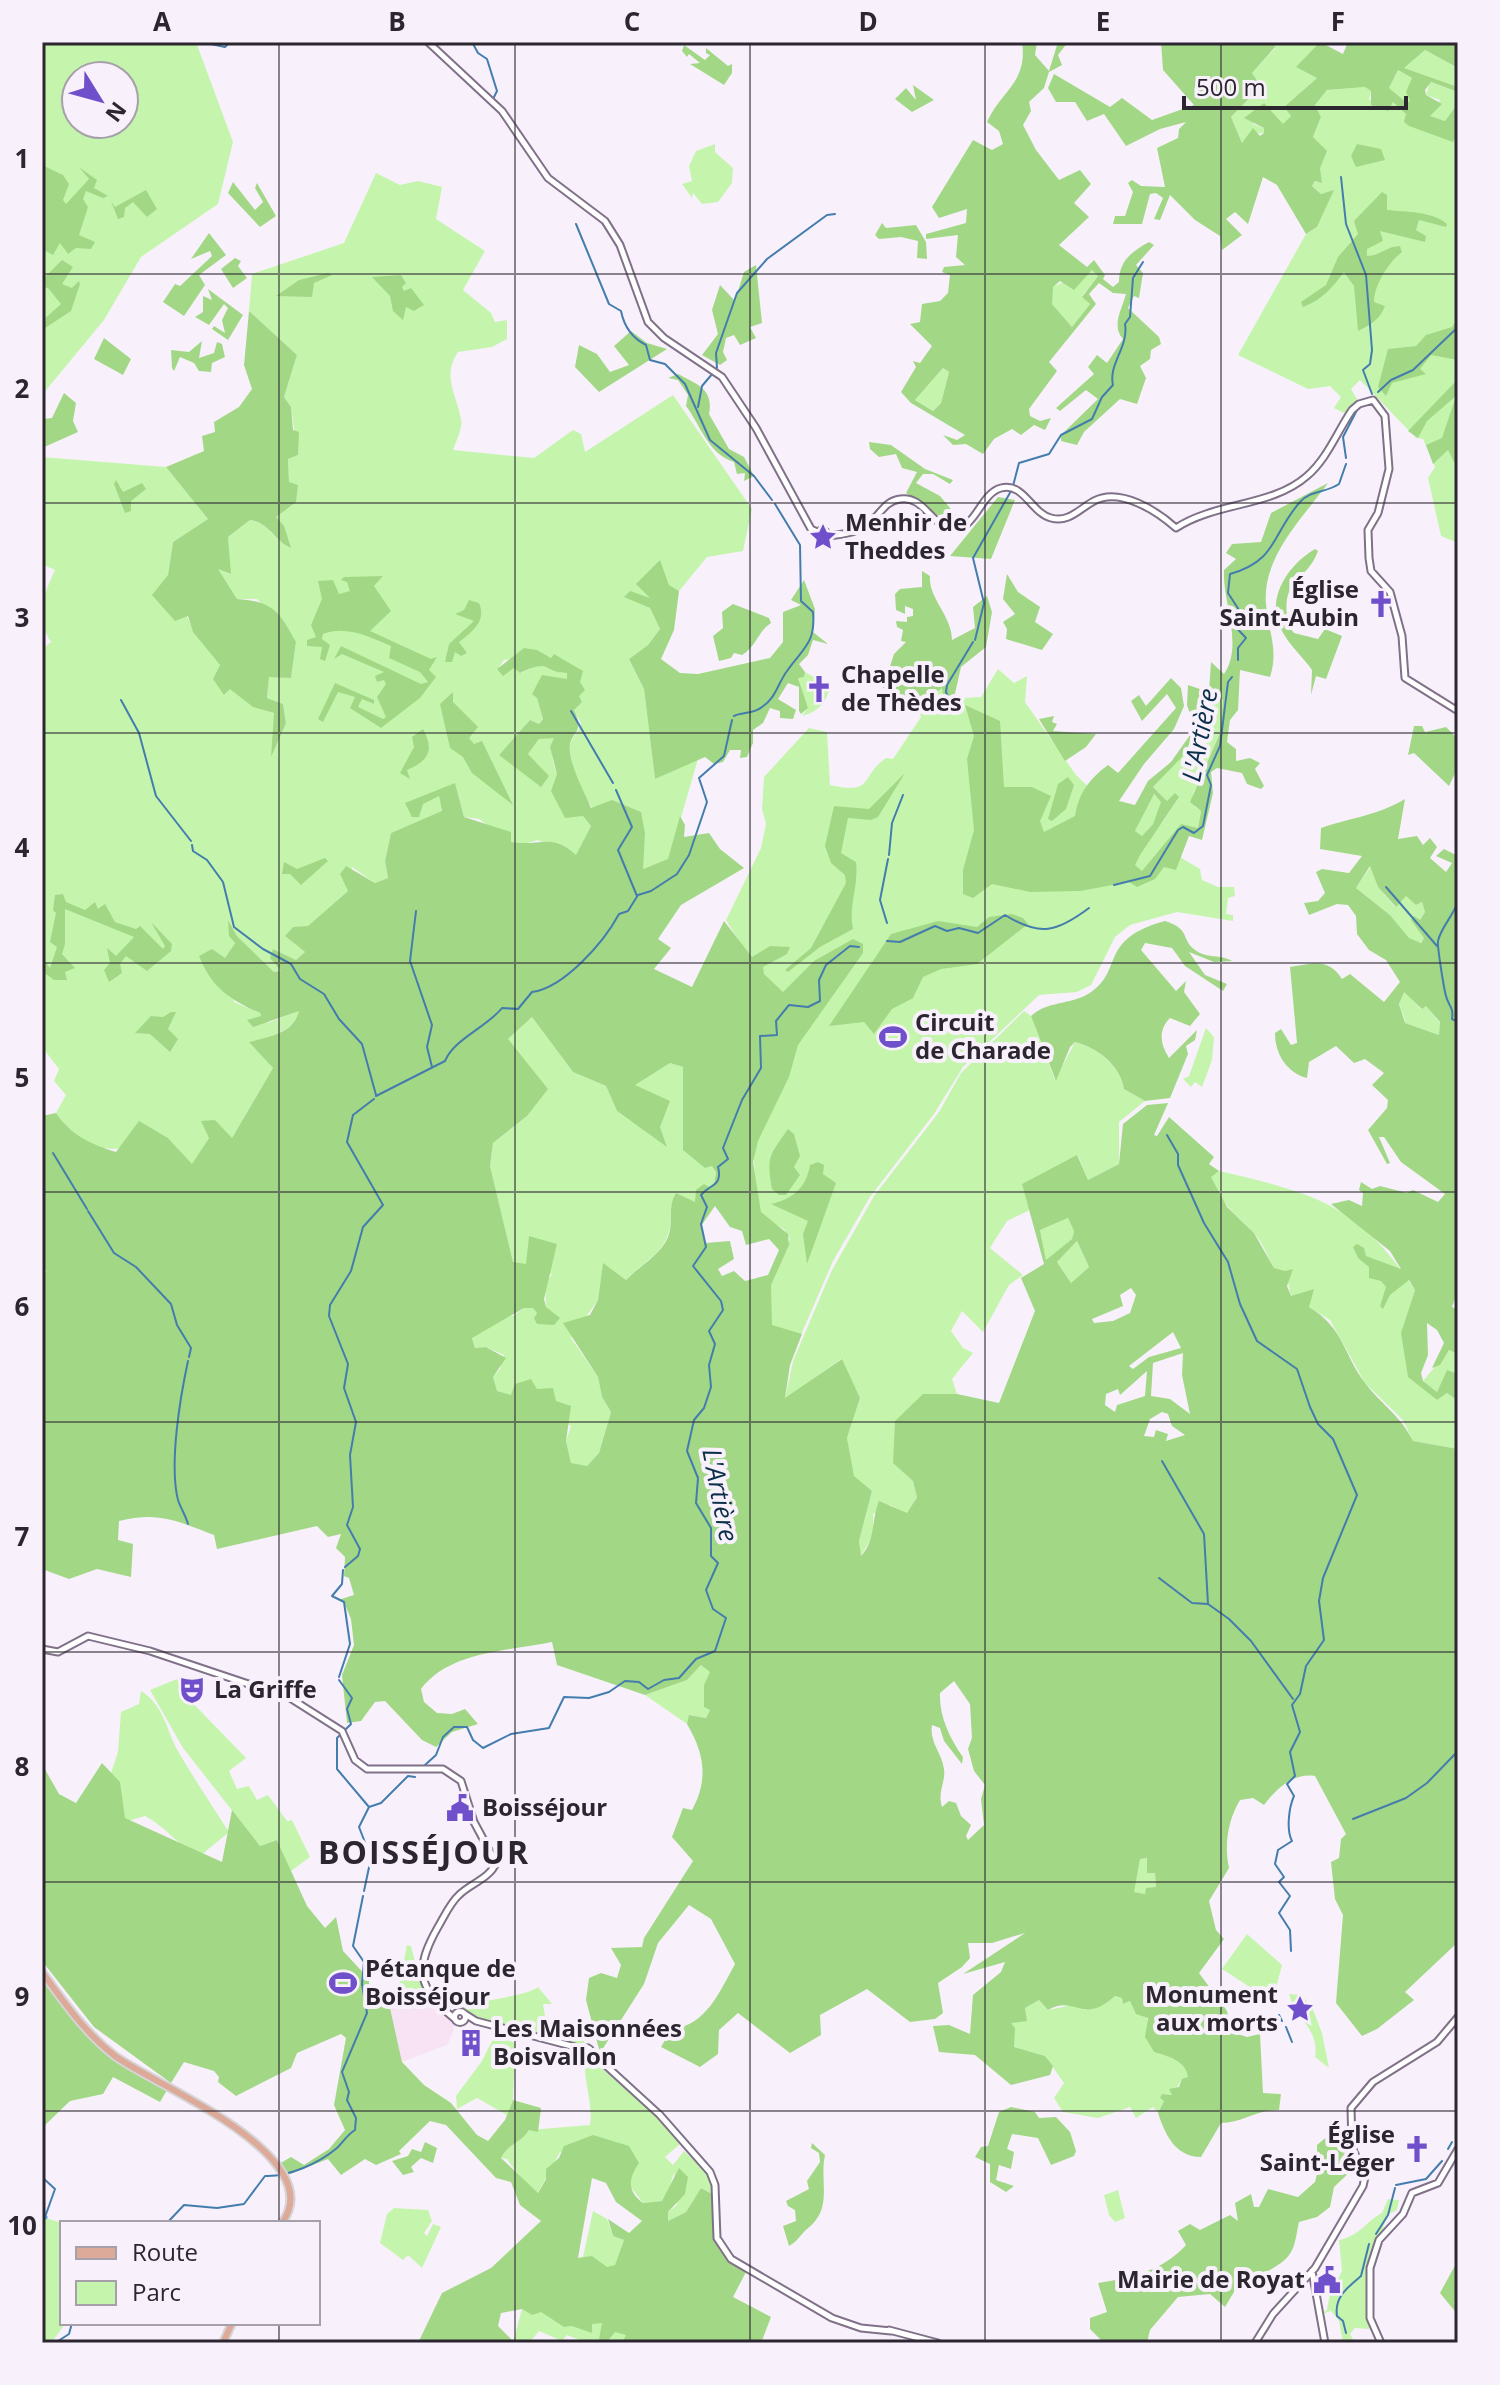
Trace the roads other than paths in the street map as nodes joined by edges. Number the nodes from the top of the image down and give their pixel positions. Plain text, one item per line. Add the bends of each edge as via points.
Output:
1 (428, 42) edge
2 (1458, 711) edge
3 (42, 1649) edge
4 (42, 1972) edge
5 (459, 2015) junction
6 (1458, 2017) edge
7 (476, 2021) junction
8 (1458, 2149) edge
9 (283, 2221) edge
10 (727, 2253) junction
11 (1308, 2282) junction
12 (891, 2331) junction
13 (938, 2343) edge
14 (1255, 2343) edge
15 (1325, 2343) edge
16 (1381, 2343) edge

1 - 2 main road via 502,111 548,178 605,221 620,245 648,322 722,377 820,539 862,529 888,503 900,499 917,503 948,528 959,528 989,495 1006,488 1054,519 1072,517 1098,499 1114,496 1149,509 1176,528 1199,515 1300,482 1324,458 1352,410 1373,400 1385,416 1389,469 1368,530 1372,573 1390,592 1402,636 1405,678
3 - 5 main road via 58,1652 90,1636 144,1649 290,1698 345,1734 361,1766 443,1769 458,1777 496,1863 456,1898 427,1948 422,1970 428,1994 445,2011
4 - 9 main road via 101,2044 132,2068 240,2129 265,2152 285,2179 291,2202
5 - 7 main road
5 - 7 main road via 463,2021
6 - 11 main road via 1434,2045 1368,2086 1350,2110 1352,2147 1365,2176
7 - 10 main road via 590,2055 659,2114 705,2163 715,2185 717,2238
8 - 16 main road via 1438,2183 1412,2193 1403,2214 1379,2240 1368,2289 1370,2318
10 - 12 main road via 834,2316
10 - 12 main road via 832,2318
11 - 14 main road via 1273,2314
11 - 15 main road
12 - 13 main road

